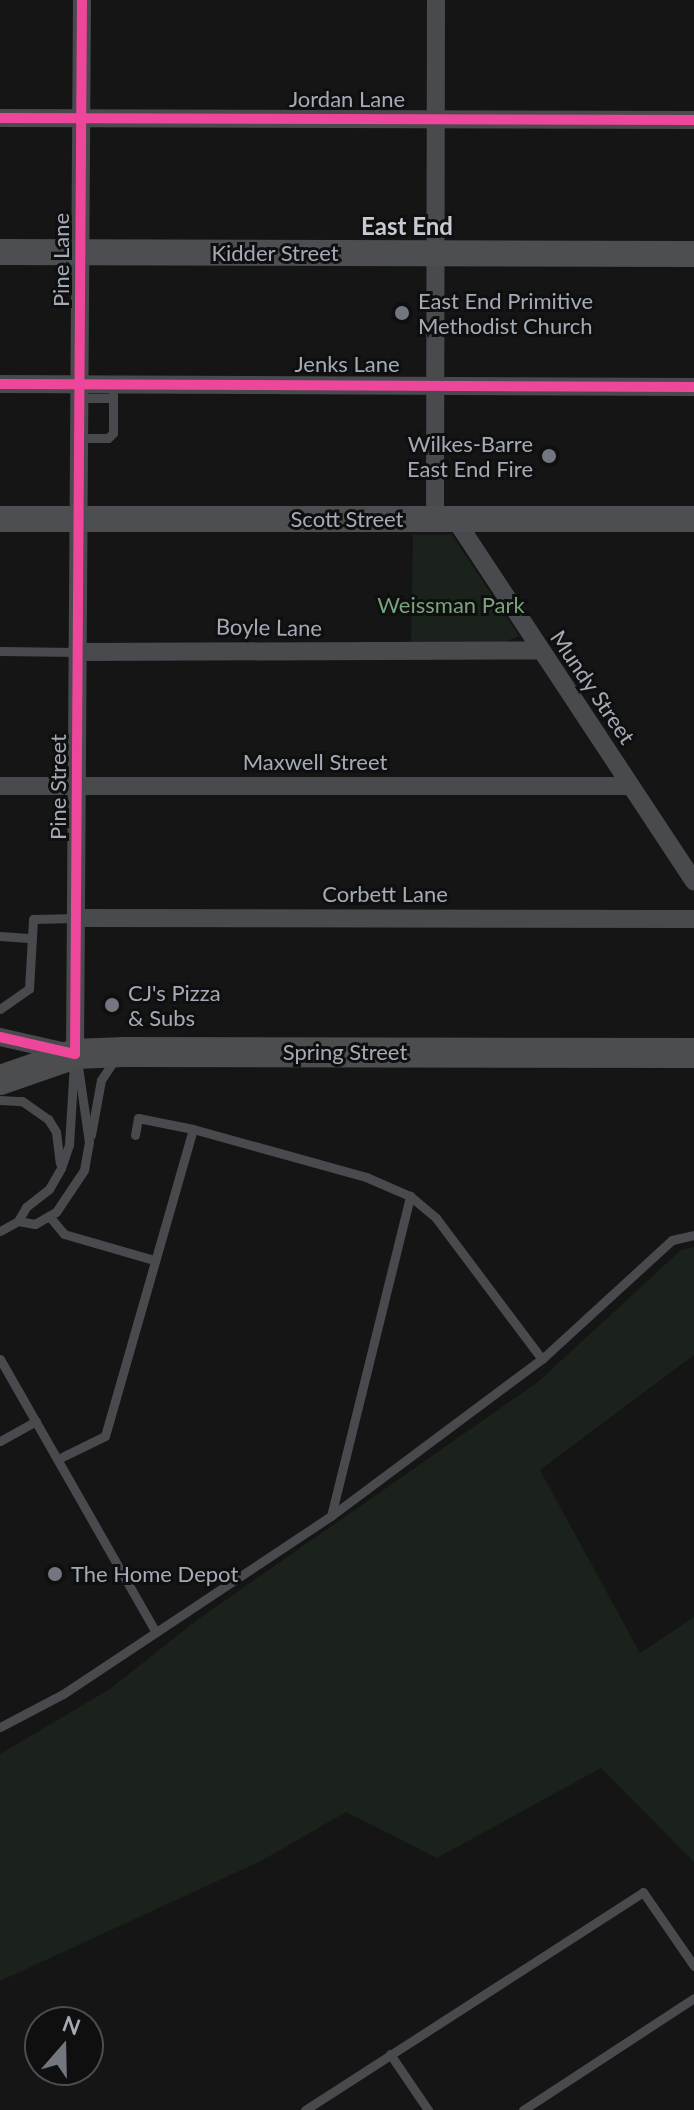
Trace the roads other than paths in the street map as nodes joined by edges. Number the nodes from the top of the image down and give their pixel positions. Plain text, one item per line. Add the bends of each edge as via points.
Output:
1 (82, 0) edge
2 (436, 0) edge
3 (0, 118) edge
4 (81, 119) junction
5 (435, 119) junction
6 (694, 120) edge
7 (0, 252) edge
8 (81, 253) junction
9 (438, 253) junction
10 (694, 254) edge
11 (0, 384) edge
12 (435, 384) junction
13 (694, 387) edge
14 (80, 391) junction
15 (113, 391) junction
16 (79, 438) junction
17 (0, 519) edge
18 (445, 519) junction
19 (694, 519) edge
20 (78, 520) junction
21 (538, 650) junction
22 (0, 651) edge
23 (76, 652) junction
24 (0, 786) edge
25 (631, 786) junction
26 (79, 787) junction
27 (694, 881) edge
28 (77, 918) junction
29 (694, 919) edge
30 (0, 936) edge
31 (32, 938) junction
32 (0, 1009) edge
33 (0, 1037) edge
34 (124, 1052) junction
35 (694, 1053) edge
36 (75, 1054) junction
37 (0, 1080) edge
38 (0, 1100) edge
39 (193, 1129) junction
40 (135, 1135) dead end
41 (89, 1142) junction
42 (61, 1168) junction
43 (410, 1196) junction
44 (49, 1216) junction
45 (18, 1221) junction
46 (0, 1231) edge
47 (694, 1235) edge
48 (154, 1260) junction
49 (0, 1359) edge
50 (542, 1359) junction
51 (36, 1421) junction
52 (0, 1441) edge
53 (58, 1459) junction
54 (331, 1516) junction
55 (155, 1631) junction
56 (0, 1727) edge
57 (694, 1966) edge
58 (694, 1998) edge
59 (390, 2054) junction
60 (305, 2110) edge
61 (428, 2110) edge
62 (523, 2110) edge

1 - 4 street, Pine Lane
2 - 5 street
3 - 4 street, Jordan Lane
4 - 5 street, Jordan Lane
4 - 8 street, Pine Lane
5 - 6 street, Jordan Lane
5 - 9 street
7 - 8 main road, Kidder Street
8 - 9 main road, Kidder Street
8 - 14 street, Pine Lane
9 - 10 main road, Kidder Street
9 - 12 street
11 - 14 street, Jenks Lane
12 - 13 street, Jenks Lane
12 - 15 street, Jenks Lane
12 - 18 street
14 - 15 street, Jenks Lane
14 - 16 street, Pine Lane
15 - 16 lane via 113,433 108,438
16 - 20 street, Pine Lane
17 - 20 main road, Scott Street
18 - 19 main road, Scott Street
18 - 20 main road, Scott Street
18 - 21 street, Mundy Street
20 - 23 street, Pine Street
21 - 23 street, Boyle Lane
21 - 25 street, Mundy Street
22 - 23 lane, Boyle Lane
23 - 26 street, Pine Street
24 - 26 street, Maxwell Street
25 - 26 street, Maxwell Street
25 - 27 street, Mundy Street
26 - 28 street, Pine Street
28 - 29 street, Corbett Lane
28 - 31 lane via 33,919
28 - 36 street, Pine Street
30 - 31 lane
31 - 32 lane via 29,989
33 - 36 street
34 - 35 main road, Spring Street
34 - 36 main road, Spring Street
34 - 41 lane via 106,1069
36 - 37 main road, Spring Street
36 - 41 lane
36 - 42 lane via 69,1145
38 - 42 lane via 22,1101 48,1119 56,1132
39 - 40 lane via 138,1118
39 - 43 lane via 366,1177
39 - 48 lane
41 - 44 lane via 84,1170 69,1197
42 - 45 lane
43 - 50 lane via 436,1218
43 - 54 lane
44 - 45 lane via 35,1224
44 - 48 lane via 64,1234
45 - 46 lane
47 - 50 lane via 672,1240
48 - 53 lane via 105,1436
49 - 51 lane
50 - 54 lane
51 - 52 lane
51 - 53 lane
53 - 55 lane
54 - 55 lane
55 - 56 lane via 63,1694
57 - 59 lane via 643,1892
58 - 62 lane
59 - 60 lane
59 - 61 lane

